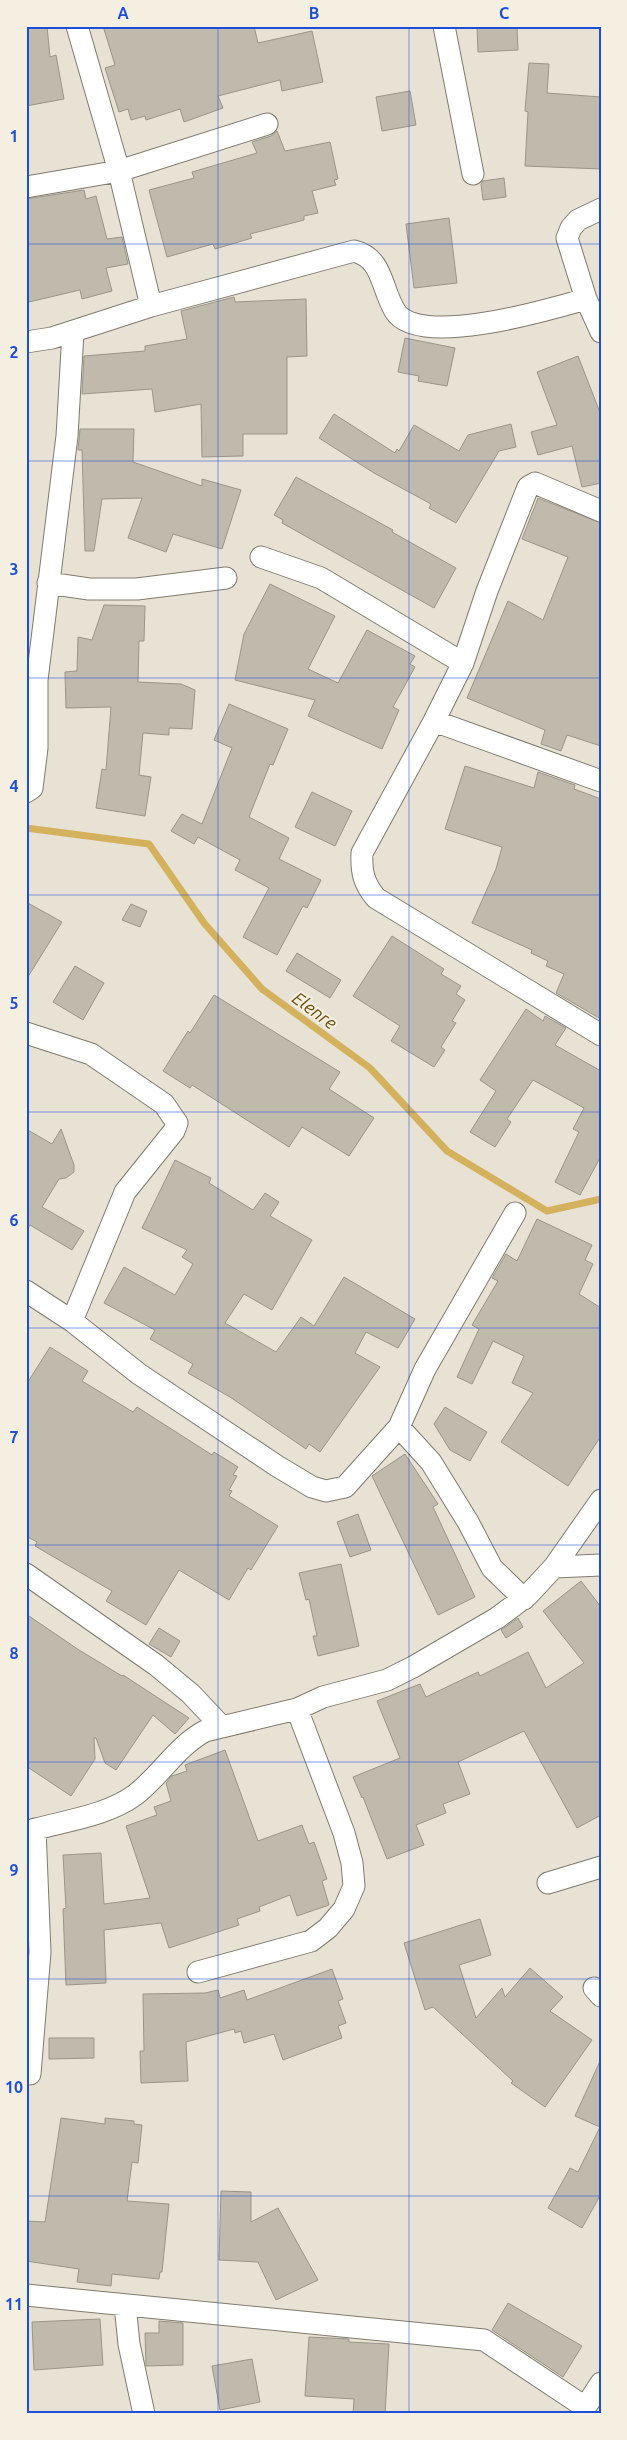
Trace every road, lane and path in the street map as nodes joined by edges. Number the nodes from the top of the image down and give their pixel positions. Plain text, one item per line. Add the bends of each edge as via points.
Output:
1 (77, 26) edge
2 (444, 26) edge
3 (267, 124) dead end
4 (120, 171) junction
5 (473, 174) dead end
6 (26, 187) edge
7 (601, 209) edge
8 (586, 299) junction
9 (150, 306) junction
10 (73, 332) junction
11 (601, 332) edge
12 (26, 342) edge
13 (601, 511) edge
14 (262, 557) dead end
15 (226, 578) dead end
16 (48, 583) junction
17 (463, 663) junction
18 (434, 721) junction
19 (601, 782) edge
20 (26, 792) edge
21 (26, 1032) edge
22 (601, 1035) edge
23 (515, 1213) dead end
24 (26, 1291) edge
25 (72, 1321) junction
26 (399, 1427) junction
27 (601, 1500) edge
28 (601, 1565) edge
29 (554, 1567) junction
30 (26, 1574) edge
31 (524, 1598) junction
32 (297, 1709) junction
33 (222, 1727) junction
34 (30, 1830) edge
35 (601, 1867) edge
36 (548, 1883) dead end
37 (198, 1972) dead end
38 (26, 2074) edge
39 (26, 2294) edge
40 (125, 2305) junction
41 (601, 2383) edge
42 (583, 2410) edge
43 (144, 2414) edge

1 - 4 street
2 - 5 street
3 - 4 street
4 - 6 street
4 - 9 street
7 - 8 street via 578,220 567,238
8 - 9 street via 466,327 415,324 395,312 374,262 366,254 354,251
8 - 11 street
9 - 10 street
10 - 12 street
10 - 16 street via 67,436
13 - 17 street via 535,483 528,487
14 - 17 street via 322,578
15 - 16 street via 137,589 90,589
16 - 20 street via 37,680 37,748 32,788
17 - 18 street
18 - 19 street
18 - 22 street via 362,853 361,868 366,886 376,898
21 - 25 street via 91,1054 164,1104 177,1123 125,1192
23 - 26 street via 425,1369
24 - 25 street
25 - 26 street via 139,1374 312,1487 326,1491 345,1487
26 - 31 street via 431,1462 492,1568
27 - 29 street
28 - 29 street
29 - 31 street
30 - 33 street via 156,1665 191,1694
31 - 32 street via 497,1618 387,1680 323,1697
32 - 33 street
32 - 37 street via 344,1833 354,1886 344,1909 312,1941
33 - 34 street via 195,1736 134,1796 108,1810
34 - 38 street via 40,1952 30,2074
35 - 36 street
39 - 40 street
40 - 42 street via 484,2340
40 - 43 street via 129,2344
41 - 42 street

